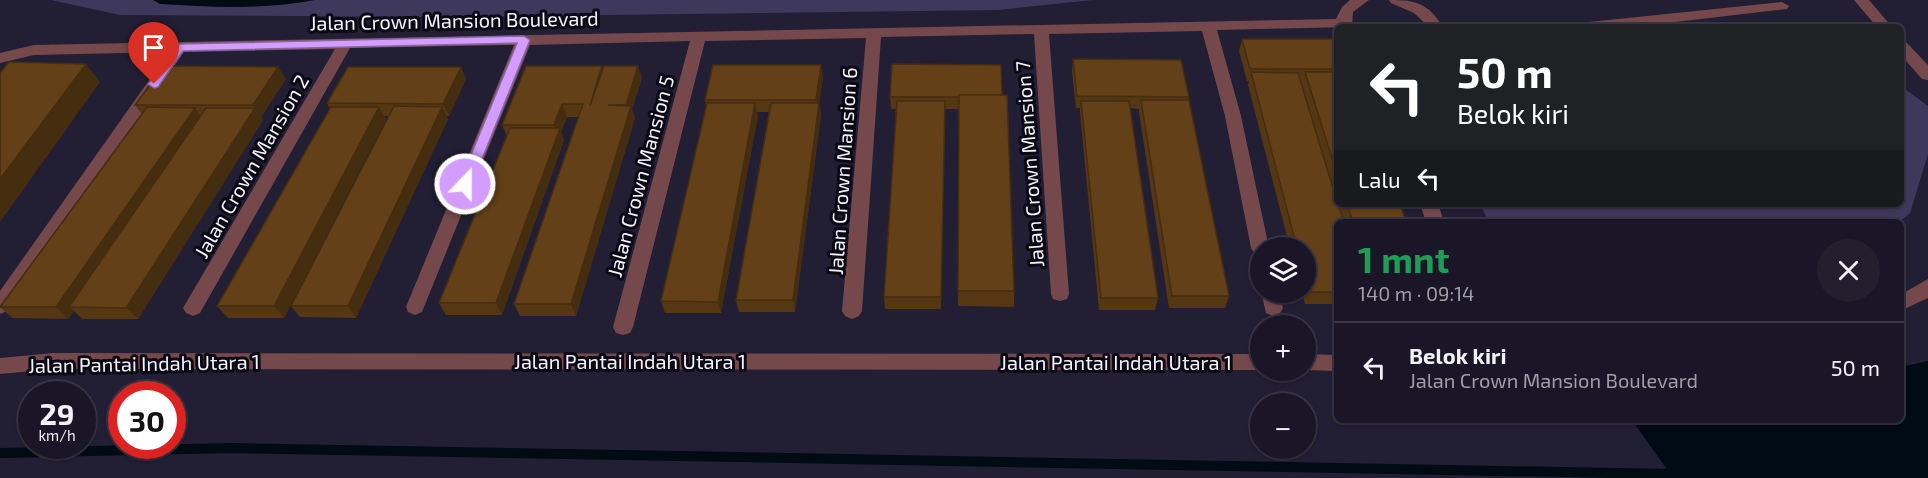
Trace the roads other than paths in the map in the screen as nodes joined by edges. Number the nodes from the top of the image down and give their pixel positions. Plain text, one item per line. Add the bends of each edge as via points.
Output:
1 (1362, 0) edge
2 (1396, 0) edge
3 (1861, 0) edge
4 (1782, 6) dead end
5 (1344, 24) edge
6 (1434, 24) edge
7 (1617, 24) edge
8 (1882, 24) edge
9 (1334, 25) edge
10 (1209, 27) junction
11 (1041, 30) junction
12 (874, 33) junction
13 (699, 36) junction
14 (524, 40) junction
15 (345, 44) junction
16 (180, 47) junction
17 (1904, 49) edge
18 (34, 50) junction
19 (0, 58) edge
20 (0, 68) edge
21 (1928, 75) edge
22 (1258, 237) edge
23 (1928, 286) edge
24 (1060, 294) dead end
25 (1904, 302) edge
26 (0, 306) edge
27 (415, 307) dead end
28 (193, 308) dead end
29 (852, 311) dead end
30 (623, 327) dead end
31 (1250, 362) edge
32 (1316, 363) edge
33 (1334, 363) edge
34 (0, 366) edge

1 - 5 street via 1347,8
2 - 6 street via 1415,6
3 - 8 street
4 - 7 street
9 - 10 street, Jalan Crown Mansion Boulevard
10 - 11 street, Jalan Crown Mansion Boulevard
10 - 22 street via 1233,116
11 - 12 street, Jalan Crown Mansion Boulevard
11 - 24 street, Jalan Crown Mansion 7
12 - 13 street, Jalan Crown Mansion Boulevard
12 - 29 street, Jalan Crown Mansion 6
13 - 14 street, Jalan Crown Mansion Boulevard
13 - 30 street, Jalan Crown Mansion 5
14 - 15 street, Jalan Crown Mansion Boulevard
14 - 27 street
15 - 16 street, Jalan Crown Mansion Boulevard
15 - 28 street, Jalan Crown Mansion 2
16 - 18 street, Jalan Crown Mansion Boulevard
16 - 26 street
17 - 21 street
18 - 19 street
18 - 20 street
23 - 25 street
31 - 34 street, Jalan Pantai Indah Utara 1 via 54,361
32 - 33 street

